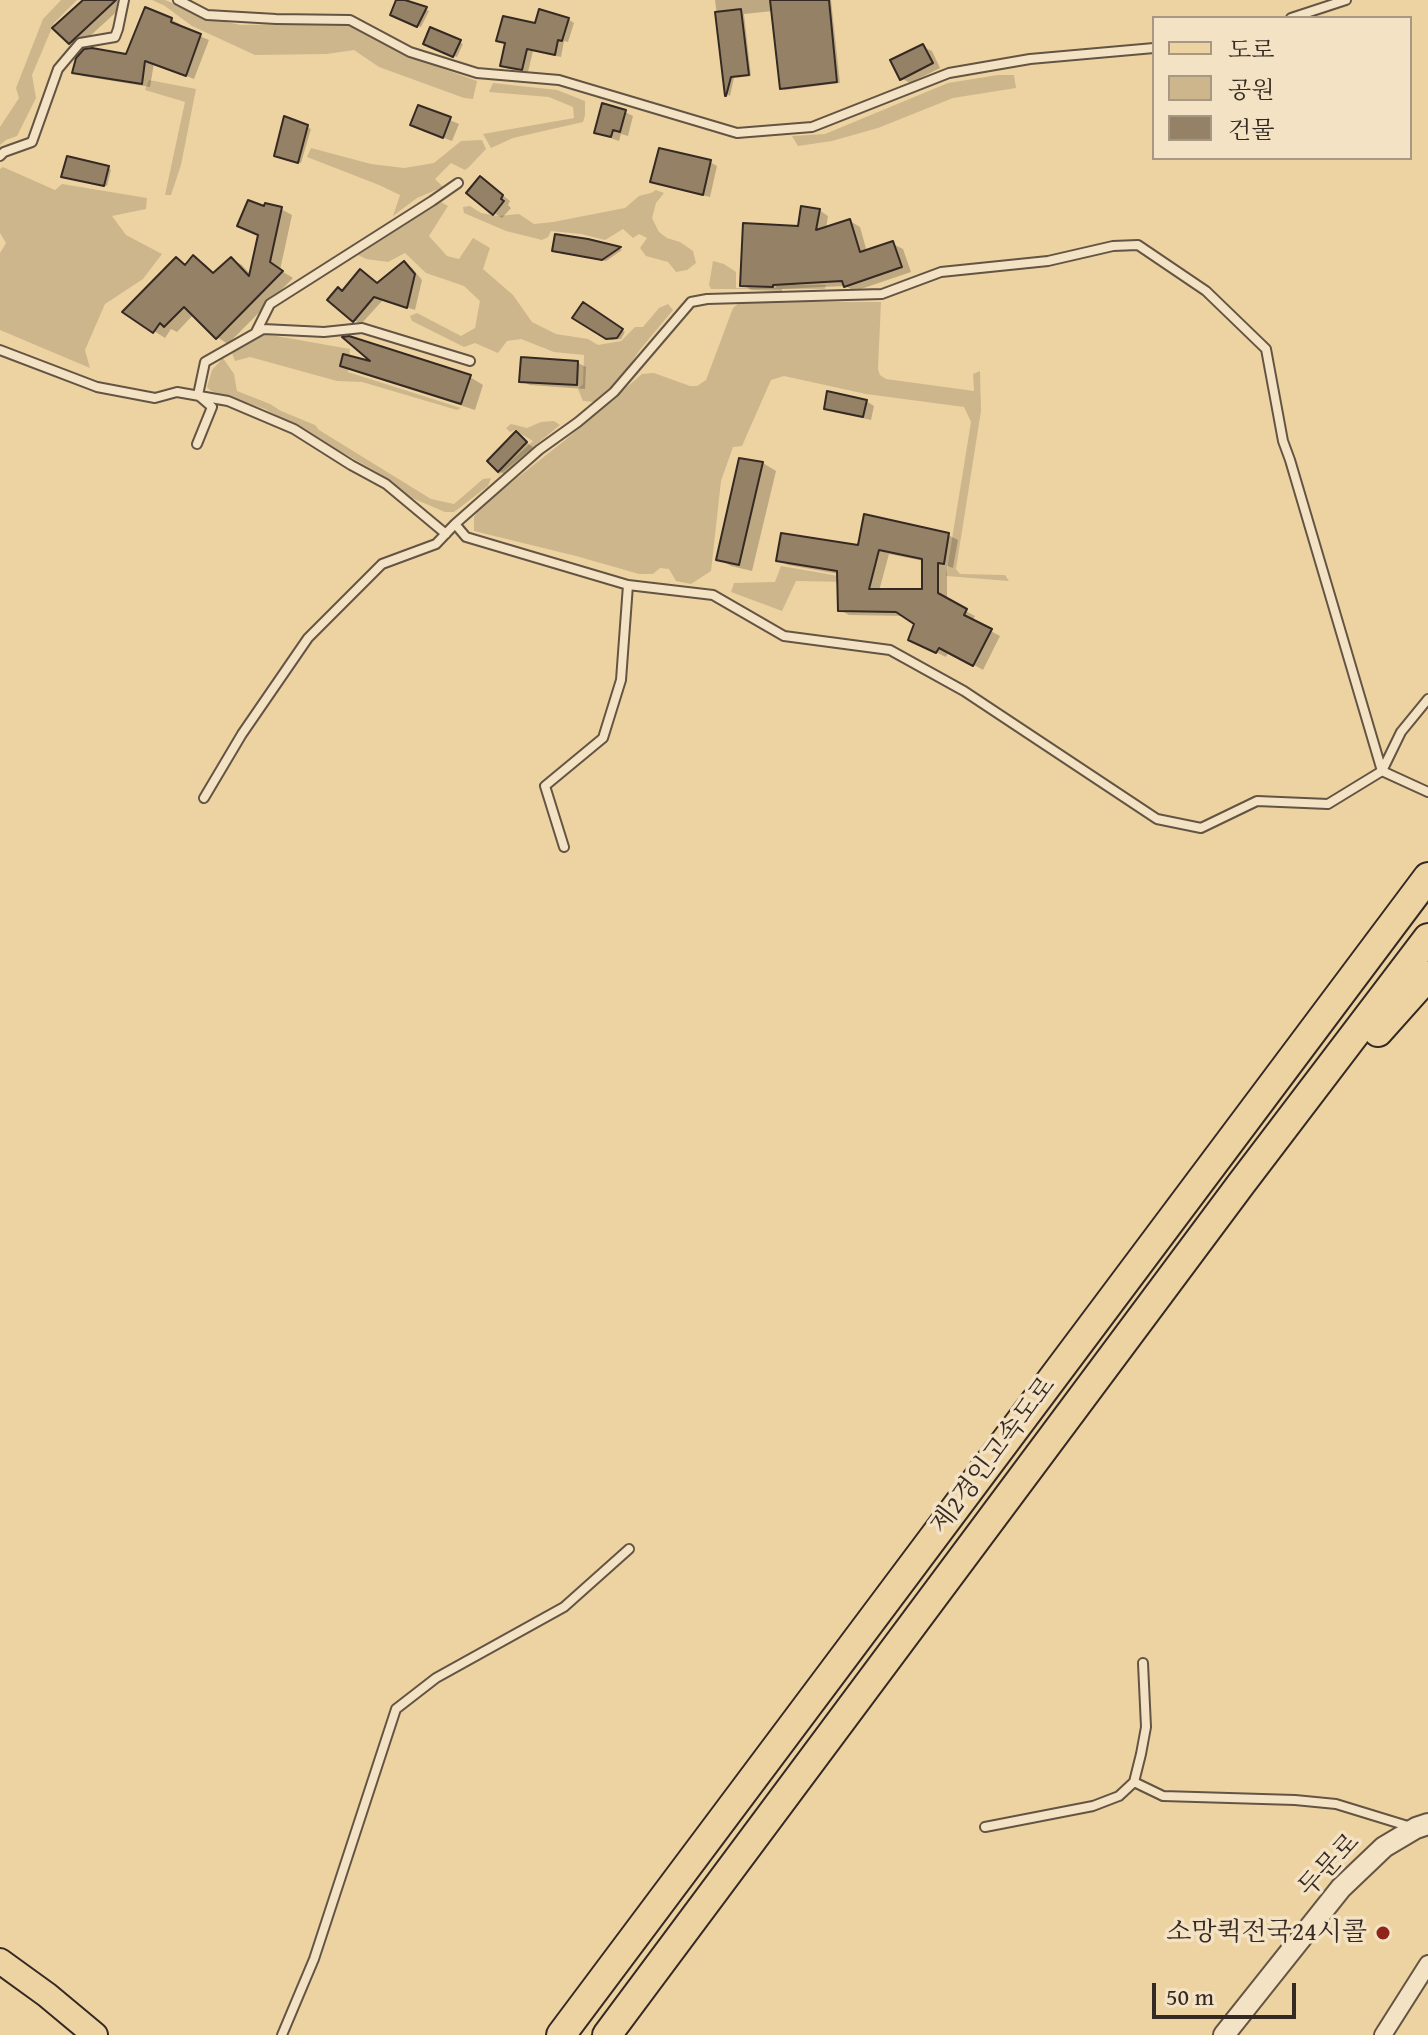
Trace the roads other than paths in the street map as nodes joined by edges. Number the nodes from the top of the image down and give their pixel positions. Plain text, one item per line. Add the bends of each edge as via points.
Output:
1 (124, 0) edge
2 (178, 0) edge
3 (1346, 0) edge
4 (1297, 16) edge
5 (1152, 48) edge
6 (0, 156) edge
7 (458, 183) dead end
8 (255, 334) junction
9 (0, 350) edge
10 (470, 361) dead end
11 (198, 395) junction
12 (197, 444) dead end
13 (455, 524) junction
14 (446, 534) junction
15 (628, 585) junction
16 (1428, 699) edge
17 (1382, 771) junction
18 (1428, 792) edge
19 (204, 798) dead end
20 (564, 847) dead end
21 (1428, 877) edge
22 (1428, 938) edge
23 (1428, 976) edge
24 (1241, 1184) junction
25 (629, 1549) dead end
26 (1143, 1663) dead end
27 (1134, 1782) junction
28 (1422, 1826) edge
29 (985, 1827) dead end
30 (0, 1961) edge
31 (1428, 1964) edge
32 (95, 2035) edge
33 (282, 2035) edge
34 (561, 2035) edge
35 (607, 2035) edge
36 (1224, 2035) edge
37 (1383, 2035) edge

1 - 6 lane via 115,37 80,43 58,69 32,142
2 - 5 lane via 207,15 350,20 410,52 477,73 559,80 737,133 812,127 949,73 1030,59
3 - 4 lane
7 - 8 lane via 270,304
8 - 10 lane via 263,329 362,328
8 - 11 lane via 205,362
9 - 11 lane via 97,387 155,398 177,392
11 - 12 lane via 212,407
11 - 14 lane via 228,401 294,429 386,484
13 - 14 lane
13 - 15 lane via 466,537
13 - 17 lane via 614,392 691,302 882,294 941,272 1138,245 1206,291 1266,349 1283,441
14 - 19 lane via 436,544 382,564 308,638
15 - 17 lane via 713,595 784,636 890,650 964,691 1157,819 1201,828 1257,801 1328,804
15 - 20 lane via 621,680 603,738 545,786
16 - 17 lane via 1401,732
17 - 18 lane
21 - 34 highway, 제2경인고속도로
22 - 24 highway, 제2경인고속도로
23 - 24 highway
24 - 35 highway, 제2경인고속도로
25 - 33 lane via 564,1607 436,1678 396,1709 314,1959
26 - 27 lane via 1146,1727
27 - 28 lane via 1163,1796 1336,1804
27 - 29 lane via 1119,1796 1093,1806
28 - 36 street, 두문로 via 1384,1847 1341,1888
30 - 32 main road
31 - 37 street

